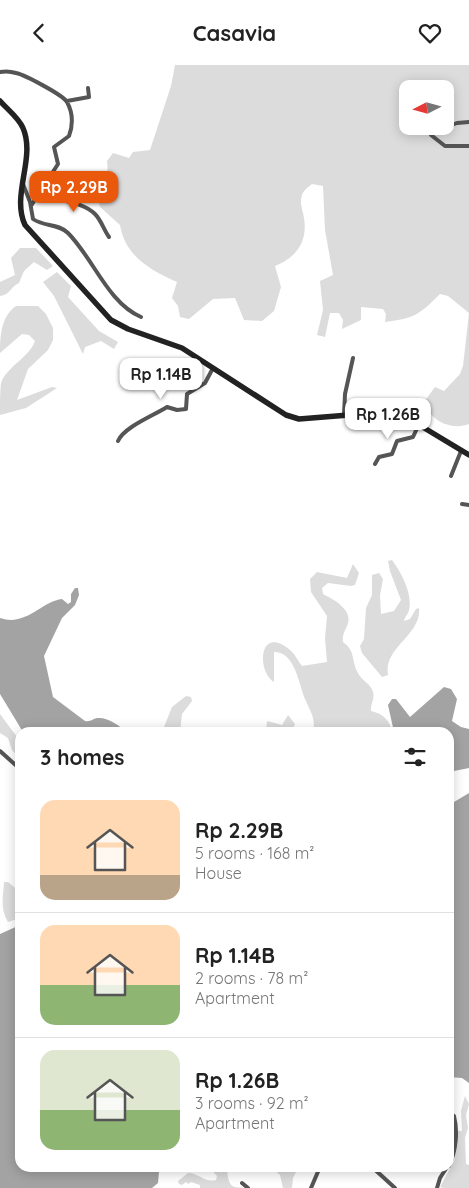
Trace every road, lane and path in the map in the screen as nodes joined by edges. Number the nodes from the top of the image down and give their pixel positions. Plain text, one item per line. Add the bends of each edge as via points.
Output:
1 (0, 72) edge
2 (88, 88) dead end
3 (0, 101) edge
4 (67, 101) junction
5 (469, 122) edge
6 (469, 146) edge
7 (23, 183) junction
8 (39, 193) junction
9 (31, 206) junction
10 (109, 237) dead end
11 (141, 317) dead end
12 (354, 358) dead end
13 (213, 368) junction
14 (344, 416) junction
15 (419, 424) junction
16 (118, 441) dead end
17 (461, 451) junction
18 (469, 455) edge
19 (375, 464) dead end
20 (451, 476) dead end
21 (462, 505) dead end
22 (469, 505) edge
23 (0, 751) edge
24 (15, 764) edge
25 (454, 1116) edge
26 (454, 1153) edge
27 (318, 1172) edge
28 (378, 1172) edge
29 (444, 1172) edge
30 (242, 1183) dead end
31 (248, 1188) edge
32 (311, 1188) edge
33 (396, 1188) edge
34 (437, 1188) edge

1 - 4 street via 21,75
2 - 4 street via 89,97
3 - 7 main road via 23,127 26,148
4 - 8 street via 72,116 70,134 54,147 58,164
5 - 6 street via 447,126 431,135 445,145
7 - 9 street
7 - 13 main road via 20,211 25,225 104,313 128,329 182,348
8 - 9 street
8 - 10 street via 92,212
9 - 11 street via 33,219 67,232 116,299
12 - 14 street via 345,394
13 - 14 main road via 286,415 306,419
13 - 16 street via 205,383 187,394 186,409 167,407 134,425 120,435
14 - 15 main road via 408,420
15 - 17 main road
15 - 19 street via 413,437 398,441 392,454 379,457
17 - 18 main road
17 - 20 street
21 - 22 street
23 - 24 street
25 - 26 street
27 - 32 street
28 - 33 street
29 - 34 street
30 - 31 street

